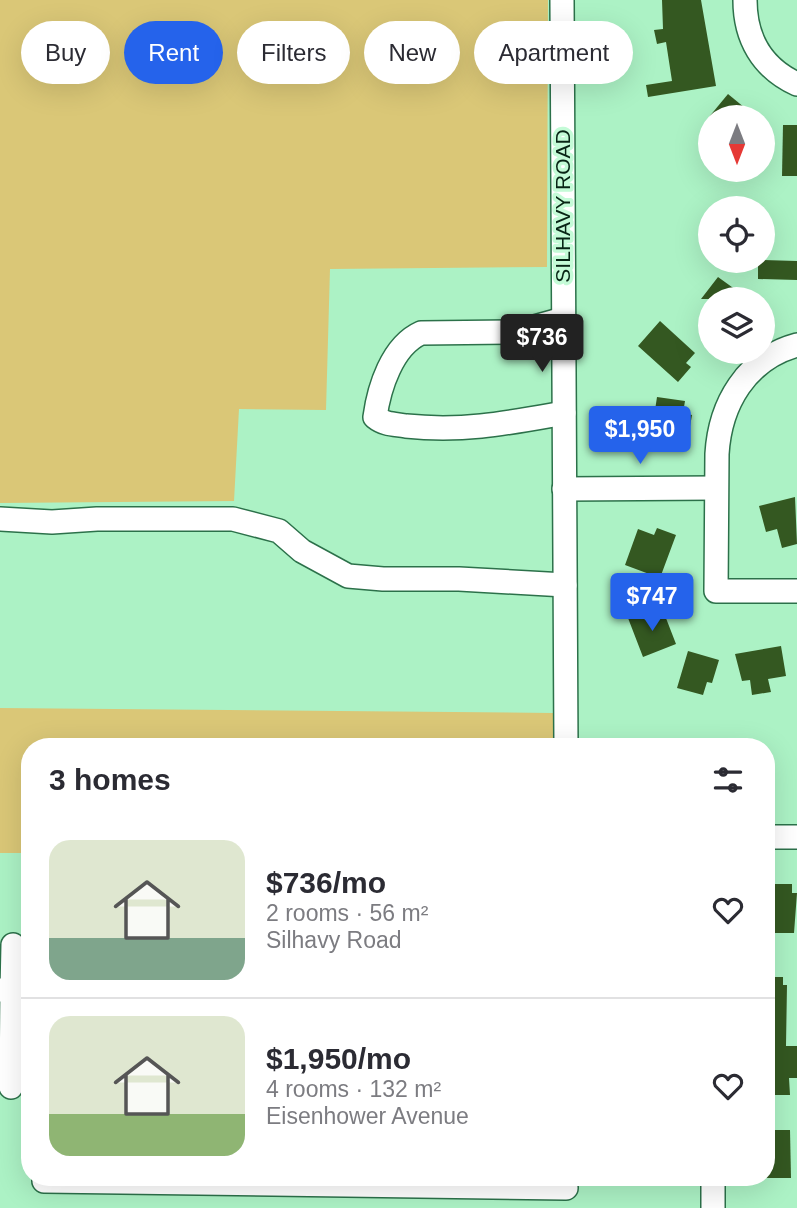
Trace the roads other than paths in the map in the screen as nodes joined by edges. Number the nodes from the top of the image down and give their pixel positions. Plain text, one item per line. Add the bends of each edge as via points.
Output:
1 (562, 0) edge
2 (745, 0) edge
3 (797, 84) edge
4 (563, 319) junction
5 (797, 345) edge
6 (564, 414) junction
7 (716, 488) junction
8 (564, 489) junction
9 (0, 519) edge
10 (565, 585) junction
11 (797, 591) edge
12 (566, 738) edge
13 (775, 837) edge
14 (797, 837) edge
15 (14, 945) edge
16 (6, 990) edge
17 (11, 1087) dead end
18 (519, 1186) edge
19 (713, 1186) edge
20 (566, 1191) edge
21 (713, 1208) edge

1 - 4 street, SILHAVY ROAD
2 - 3 street via 755,48 782,77
4 - 6 street, SILHAVY ROAD
4 - 6 street via 516,332 421,333 409,338 387,372 375,417 383,423 408,426 474,428
5 - 7 street via 764,361 732,395 718,435
6 - 8 street, SILHAVY ROAD
7 - 8 street
7 - 11 street via 716,591
8 - 10 street, SILHAVY ROAD
9 - 10 street via 233,519 279,531 302,551 348,576
10 - 12 street, SILHAVY ROAD
13 - 14 street
15 - 16 street
16 - 17 street
18 - 20 street
19 - 21 street

